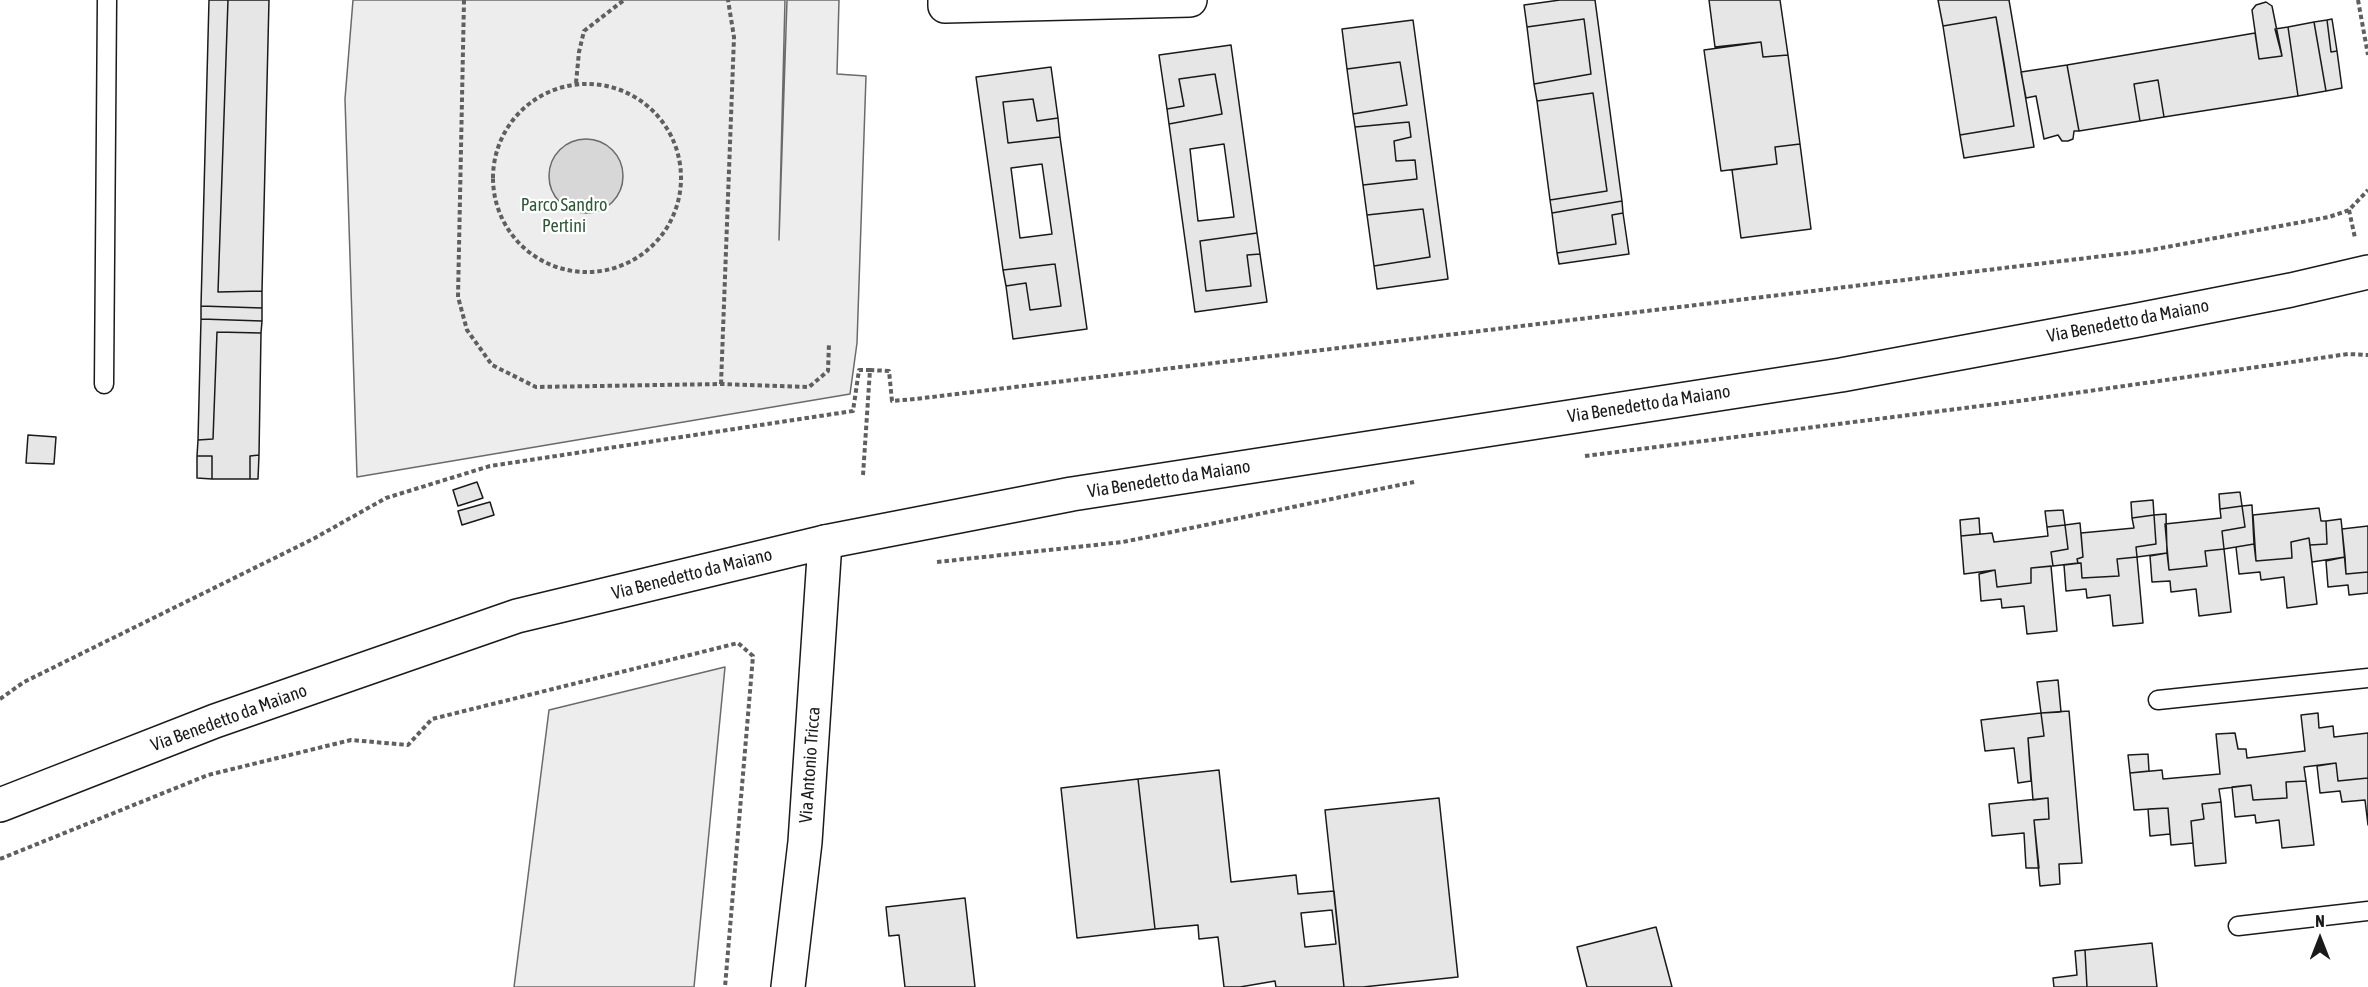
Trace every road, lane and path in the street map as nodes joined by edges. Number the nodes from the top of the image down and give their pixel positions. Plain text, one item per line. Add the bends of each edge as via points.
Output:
1 (108, 0) edge
2 (464, 0) edge
3 (624, 0) edge
4 (728, 0) edge
5 (945, 0) edge
6 (1190, 0) edge
7 (2358, 0) edge
8 (2367, 46) edge
9 (2368, 55) edge
10 (576, 83) junction
11 (2368, 190) edge
12 (2368, 272) edge
13 (829, 343) dead end
14 (2368, 355) edge
15 (870, 370) junction
16 (104, 384) dead end
17 (721, 384) junction
18 (1580, 457) dead end
19 (863, 475) dead end
20 (1417, 482) dead end
21 (825, 542) junction
22 (927, 563) dead end
23 (2368, 678) edge
24 (0, 699) edge
25 (2158, 700) dead end
26 (0, 805) edge
27 (0, 859) edge
28 (2368, 911) edge
29 (2238, 926) dead end
30 (725, 987) edge
31 (788, 987) edge

1 - 16 lane
2 - 17 path via 458,297 467,330 492,365 536,387
3 - 10 path via 584,32
4 - 17 path via 734,37
5 - 6 main road via 945,6
7 - 8 path
8 - 9 path
10 - 10 path via 606,84 634,95 657,114 674,139 681,168 680,198 669,225 650,249 624,264 596,272 563,270 533,256 509,233 495,203 492,171 499,139 518,111 544,93
11 - 15 path via 2349,210 2329,217 2145,251 892,401 889,371
12 - 21 main road, Via Benedetto da Maiano via 1841,375 1072,494
13 - 17 path via 828,371 809,387
14 - 18 path via 2348,354
15 - 19 path
15 - 24 path via 859,370 853,411 489,466 386,498 313,539 24,682
20 - 22 path via 1123,542
21 - 26 main road, Via Benedetto da Maiano via 517,616 215,721
21 - 31 main road, Via Antonio Tricca via 805,842
23 - 25 lane
27 - 30 path via 208,775 351,740 408,745 432,719 738,643 753,656
28 - 29 lane

